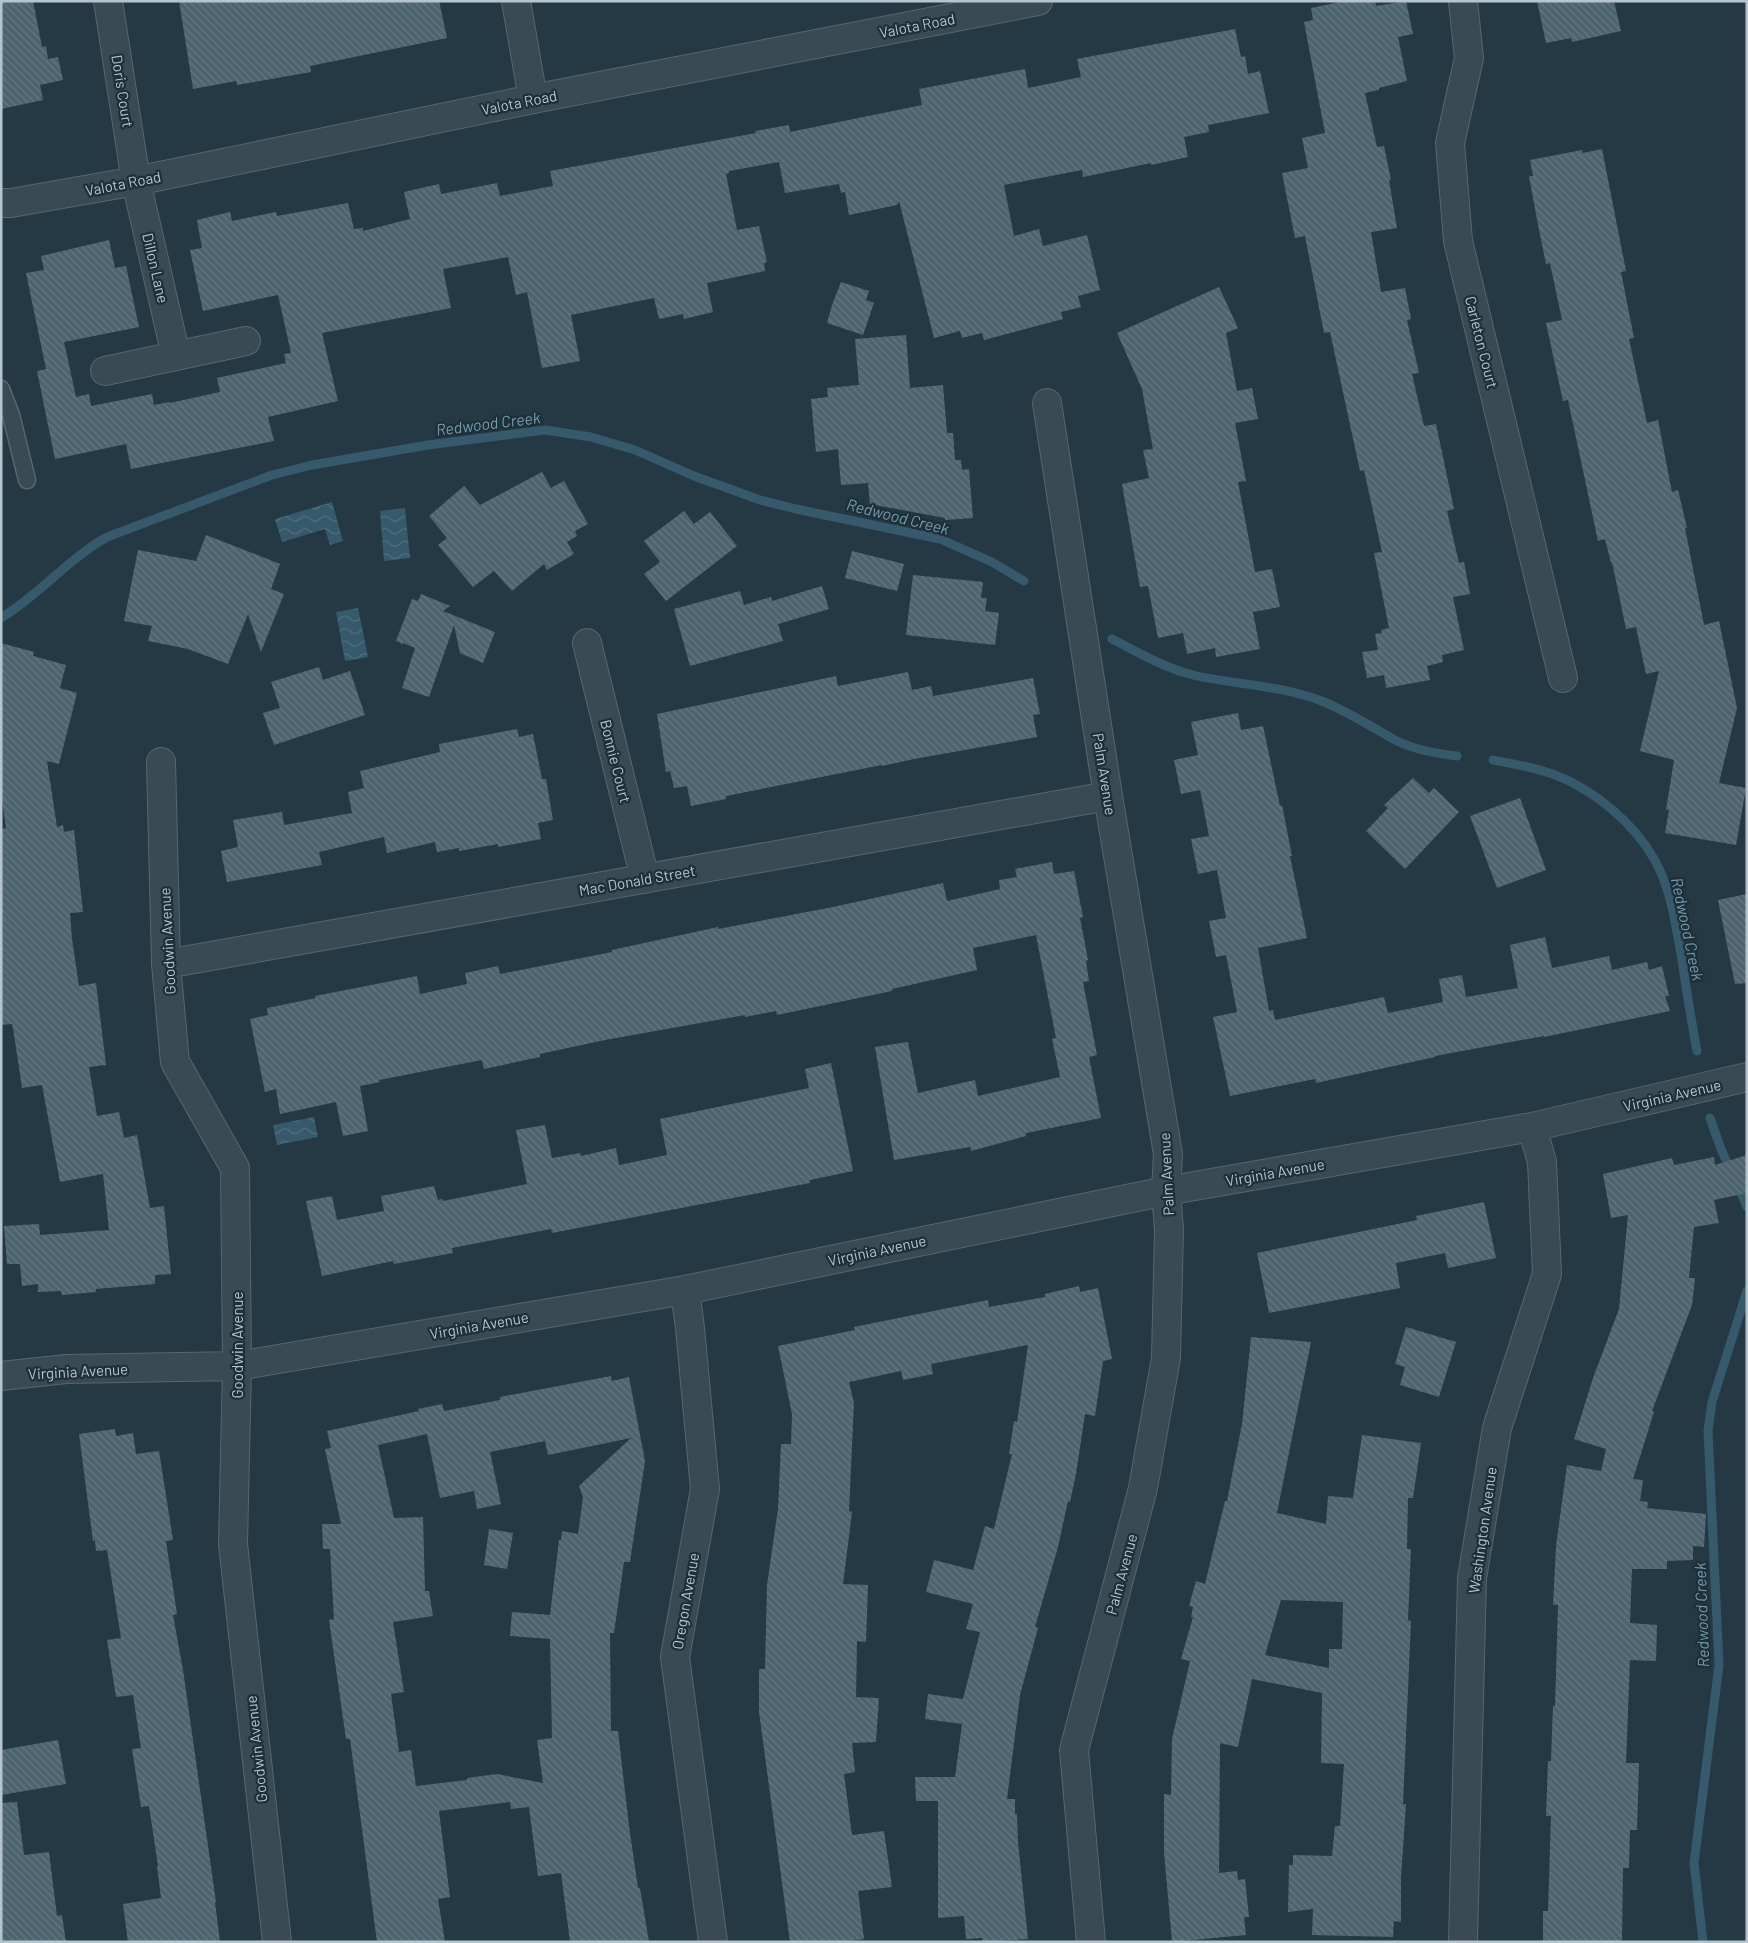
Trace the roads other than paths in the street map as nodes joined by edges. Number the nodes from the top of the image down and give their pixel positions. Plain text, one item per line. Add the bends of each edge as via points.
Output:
1 (108, 1) edge
2 (516, 1) edge
3 (1463, 1) edge
4 (1021, 3) edge
5 (533, 99) junction
6 (136, 181) junction
7 (1, 203) edge
8 (246, 341) dead end
9 (176, 356) junction
10 (105, 371) dead end
11 (1, 388) edge
12 (1046, 403) dead end
13 (27, 480) dead end
14 (587, 643) dead end
15 (1563, 678) dead end
16 (161, 762) dead end
17 (1108, 796) junction
18 (644, 879) junction
19 (166, 964) junction
20 (1747, 1077) edge
21 (1532, 1127) junction
22 (1166, 1191) junction
23 (685, 1290) junction
24 (238, 1366) junction
25 (1, 1376) edge
26 (277, 1942) edge
27 (713, 1942) edge
28 (1091, 1942) edge
29 (1463, 1942) edge

1 - 6 street, Doris Court
2 - 5 street
3 - 15 street, Carleton Court via 1470,58 1450,143 1458,242
4 - 5 street, Valota Road
5 - 6 street, Valota Road
6 - 7 street, Valota Road
6 - 9 street, Dillon Lane
8 - 9 street
9 - 10 street
11 - 13 lane
12 - 17 street, Palm Avenue
14 - 18 street, Bonnie Court
16 - 19 street, Goodwin Avenue
17 - 18 street, Mac Donald Street
17 - 22 street, Palm Avenue via 1168,1154
18 - 19 street, Mac Donald Street
19 - 24 street, Goodwin Avenue via 175,1062 235,1168
20 - 21 street, Virginia Avenue
21 - 22 street, Virginia Avenue
21 - 29 street, Washington Avenue via 1542,1162 1547,1274 1497,1428 1472,1578
22 - 23 street, Virginia Avenue
22 - 28 street, Palm Avenue via 1169,1230 1166,1358 1143,1488 1074,1750
23 - 24 street, Virginia Avenue
23 - 27 street, Oregon Avenue via 705,1489 675,1657
24 - 25 street, Virginia Avenue via 66,1369
24 - 26 street, Goodwin Avenue via 233,1544

